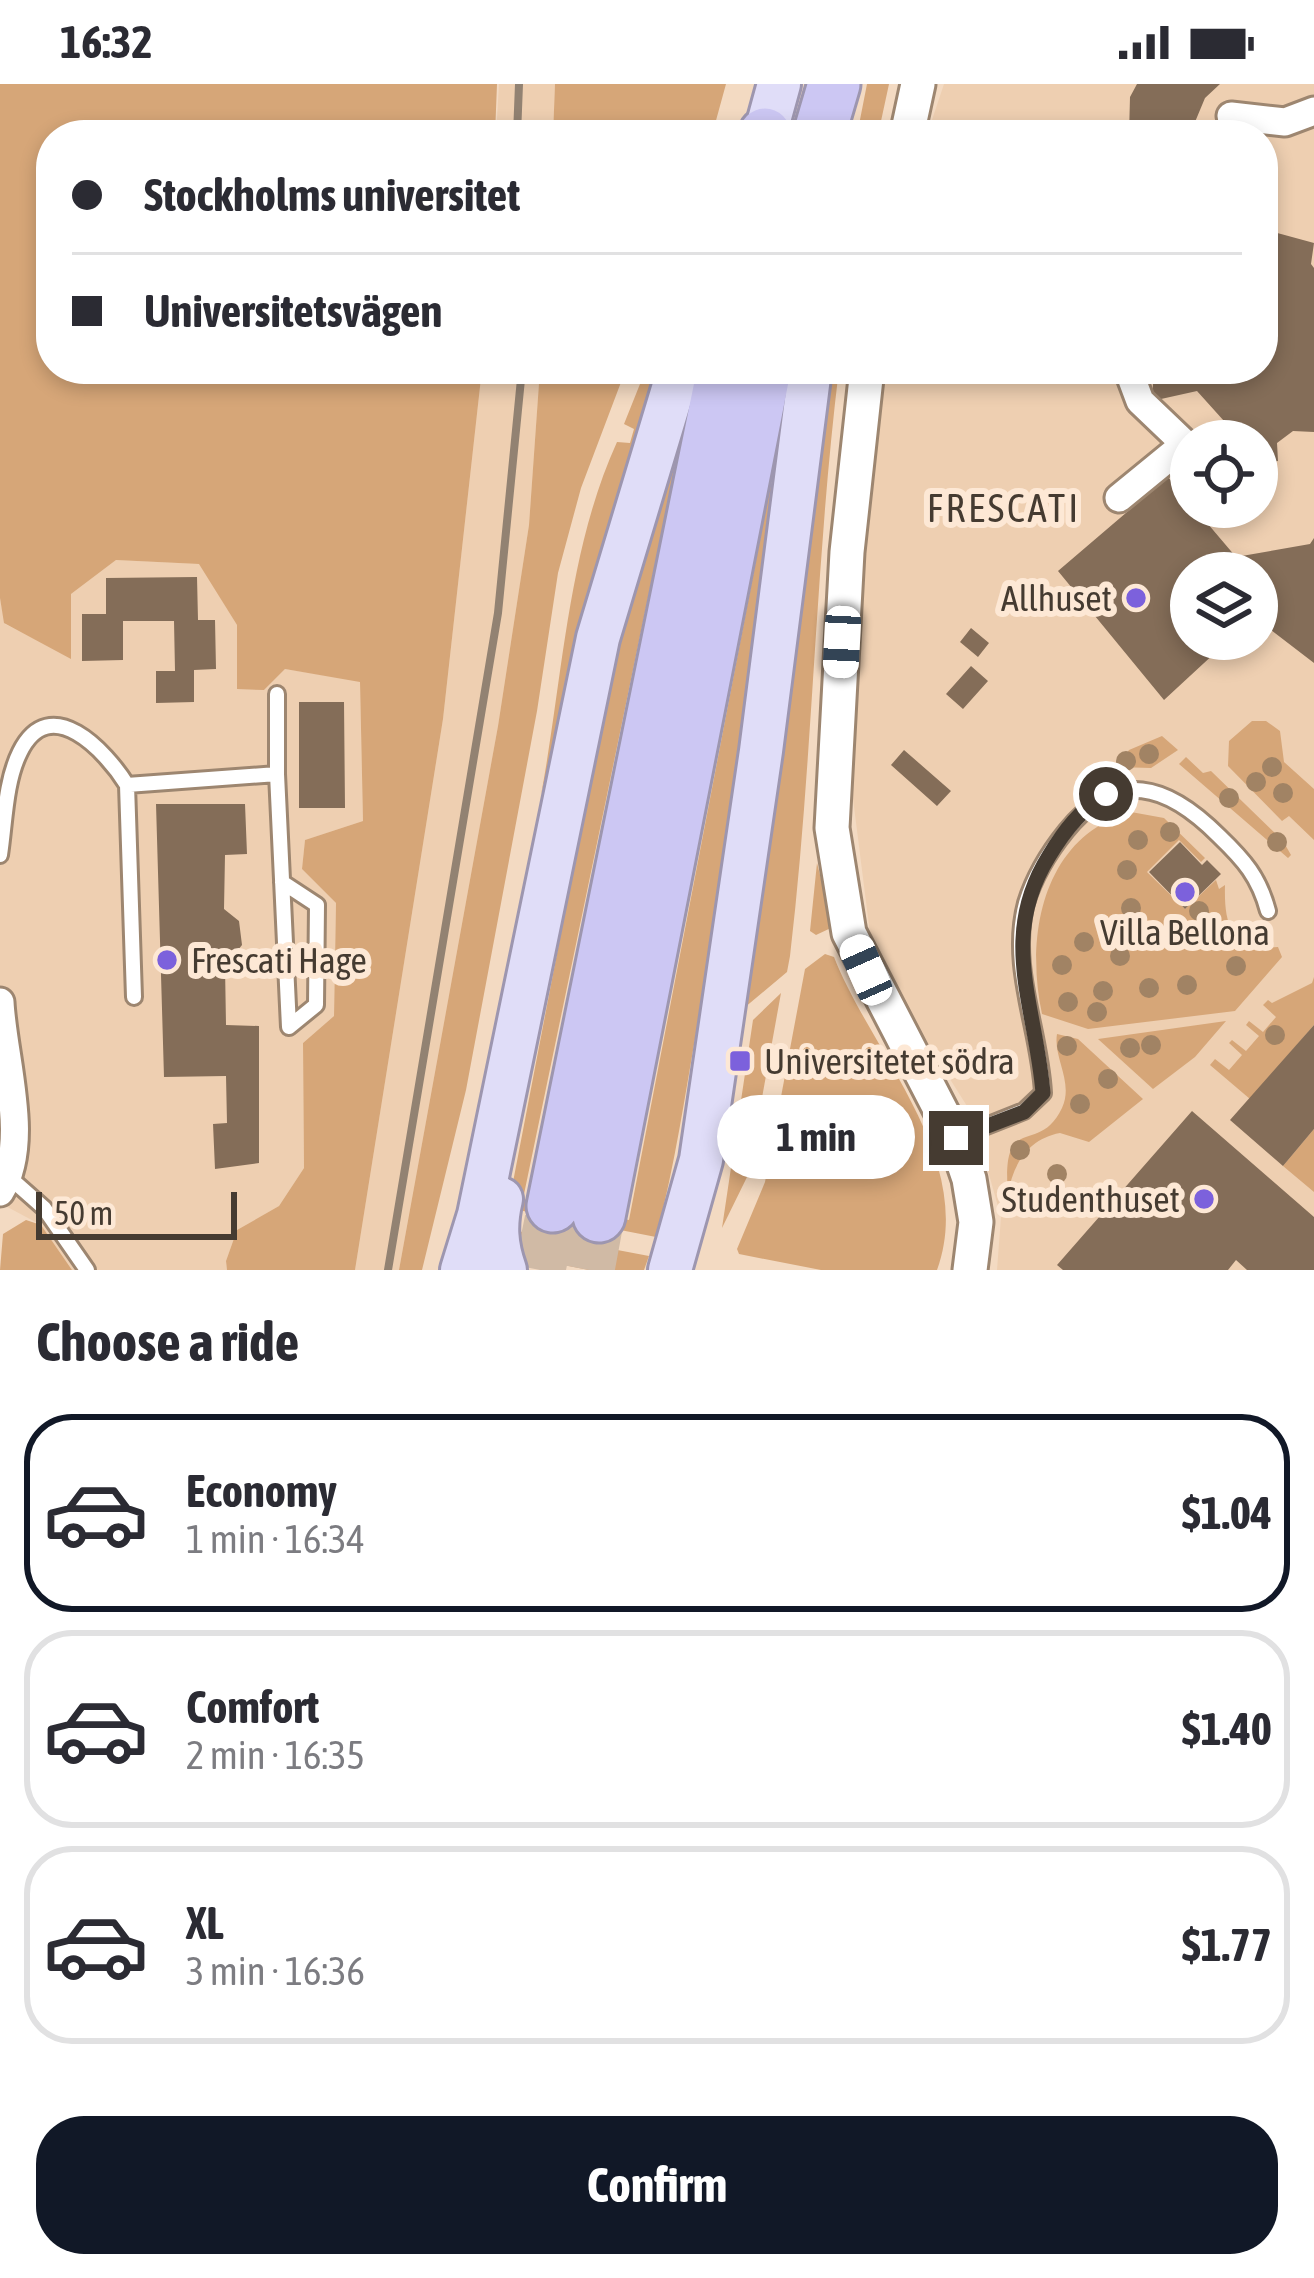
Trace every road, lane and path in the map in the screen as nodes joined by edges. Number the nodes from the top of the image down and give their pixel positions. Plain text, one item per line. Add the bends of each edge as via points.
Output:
1 (779, 84) edge
2 (835, 84) edge
3 (919, 84) edge
4 (1314, 112) edge
5 (1232, 116) dead end
6 (769, 120) edge
7 (824, 120) edge
8 (833, 120) edge
9 (911, 120) edge
10 (1268, 120) edge
11 (1278, 121) edge
12 (674, 384) edge
13 (720, 384) edge
14 (762, 384) edge
15 (808, 384) edge
16 (865, 384) edge
17 (1134, 384) edge
18 (1119, 498) dead end
19 (277, 694) dead end
20 (277, 774) junction
21 (127, 785) junction
22 (0, 855) edge
23 (282, 882) junction
24 (1268, 910) dead end
25 (134, 997) dead end
26 (0, 1002) edge
27 (512, 1066) junction
28 (956, 1138) junction
29 (3, 1179) edge
30 (87, 1270) edge
31 (461, 1270) edge
32 (505, 1270) edge
33 (670, 1270) edge
34 (970, 1270) edge

1 - 6 main road
2 - 7 highway
2 - 8 main road
3 - 9 street
4 - 11 street
5 - 10 street
12 - 27 main road via 598,638
13 - 14 highway via 576,1211
15 - 33 main road via 704,1137
16 - 28 street via 832,828 849,933
17 - 18 street via 1140,401 1185,444
19 - 20 lane
20 - 21 lane
20 - 23 lane
21 - 22 lane via 112,760 68,727 28,737
21 - 25 lane
23 - 23 lane via 288,1006 289,1027 316,1005 317,905
24 - 28 lane via 1249,864 1180,803 1124,790 1093,802 1058,841 1026,904 1022,968 1043,1093 1024,1112
26 - 29 street via 16,1143
27 - 31 main road
27 - 32 main road via 496,1219
28 - 34 street via 976,1222
29 - 30 lane via 44,1208

